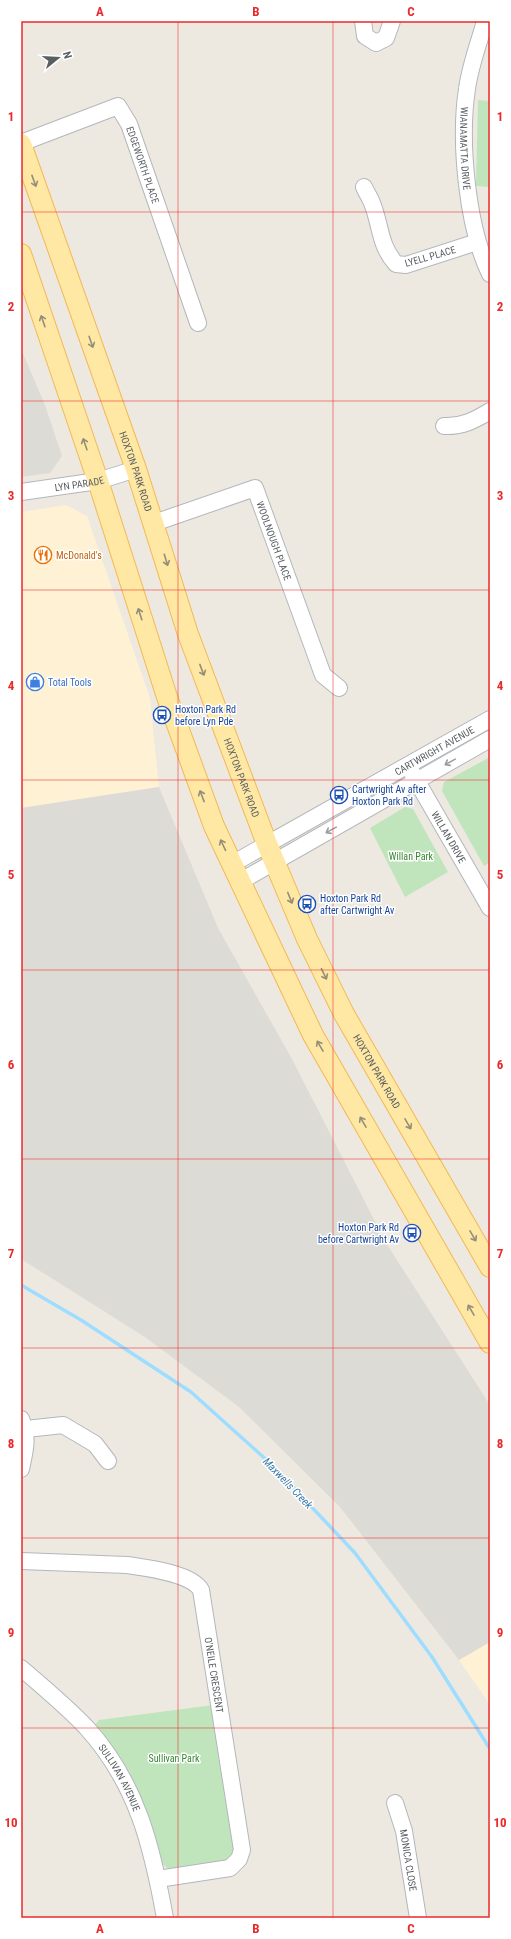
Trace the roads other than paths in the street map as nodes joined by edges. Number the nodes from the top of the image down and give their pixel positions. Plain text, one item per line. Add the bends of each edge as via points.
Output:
1 (363, 21) edge
2 (392, 21) edge
3 (485, 21) edge
4 (21, 144) edge
5 (364, 186) dead end
6 (477, 242) junction
7 (21, 254) edge
8 (490, 274) edge
9 (198, 323) dead end
10 (490, 411) edge
11 (444, 426) dead end
12 (136, 469) junction
13 (98, 481) junction
14 (21, 492) edge
15 (154, 523) junction
16 (339, 688) dead end
17 (486, 721) edge
18 (487, 741) edge
19 (408, 765) junction
20 (416, 781) junction
21 (271, 853) junction
22 (236, 873) junction
23 (490, 908) edge
24 (490, 1267) edge
25 (490, 1343) edge
26 (23, 1424) edge
27 (108, 1461) dead end
28 (21, 1469) edge
29 (21, 1557) edge
30 (21, 1561) edge
31 (21, 1668) edge
32 (395, 1803) dead end
33 (158, 1879) junction
34 (165, 1918) edge
35 (418, 1918) edge

1 - 2 street via 364,36 376,43 386,38
3 - 6 street, WIANAMATTA DRIVE via 467,88 464,121 468,194
4 - 9 street, EDGEWORTH PLACE via 118,106 129,124
4 -> 12 main road, HOXTON PARK ROAD
5 - 6 street, LYELL PLACE via 373,204 388,255 396,264 406,265
6 - 8 street, WIANAMATTA DRIVE
13 -> 7 main road
10 - 11 street via 467,424
12 - 13 street, LYN PARADE
12 - 15 main road, HOXTON PARK ROAD
13 - 14 street, LYN PARADE
22 -> 13 main road via 214,826 179,732
15 - 16 street, WOOLNOUGH PLACE via 255,488 323,675
15 -> 21 main road, HOXTON PARK ROAD via 188,634
17 - 19 street, CARTWRIGHT AVENUE
18 -> 20 street, CARTWRIGHT AVENUE
19 - 20 street, WILLAN DRIVE
19 - 21 street, CARTWRIGHT AVENUE
20 -> 21 street, CARTWRIGHT AVENUE
20 - 23 street, WILLAN DRIVE
21 - 22 street, CARTWRIGHT AVENUE
21 -> 24 main road, HOXTON PARK ROAD via 307,939 344,1014
25 -> 22 main road via 313,1035
26 - 27 street via 63,1425 95,1444
26 - 28 street via 26,1441
29 - 30 street
30 - 33 street, O'NEILE CRESCENT via 144,1567 187,1578 201,1590 242,1850 237,1863 230,1868
31 - 33 street, SULLIVAN AVENUE via 80,1721 113,1762 142,1818
32 - 35 street, MONICA CLOSE via 404,1831
33 - 34 street, SULLIVAN AVENUE

